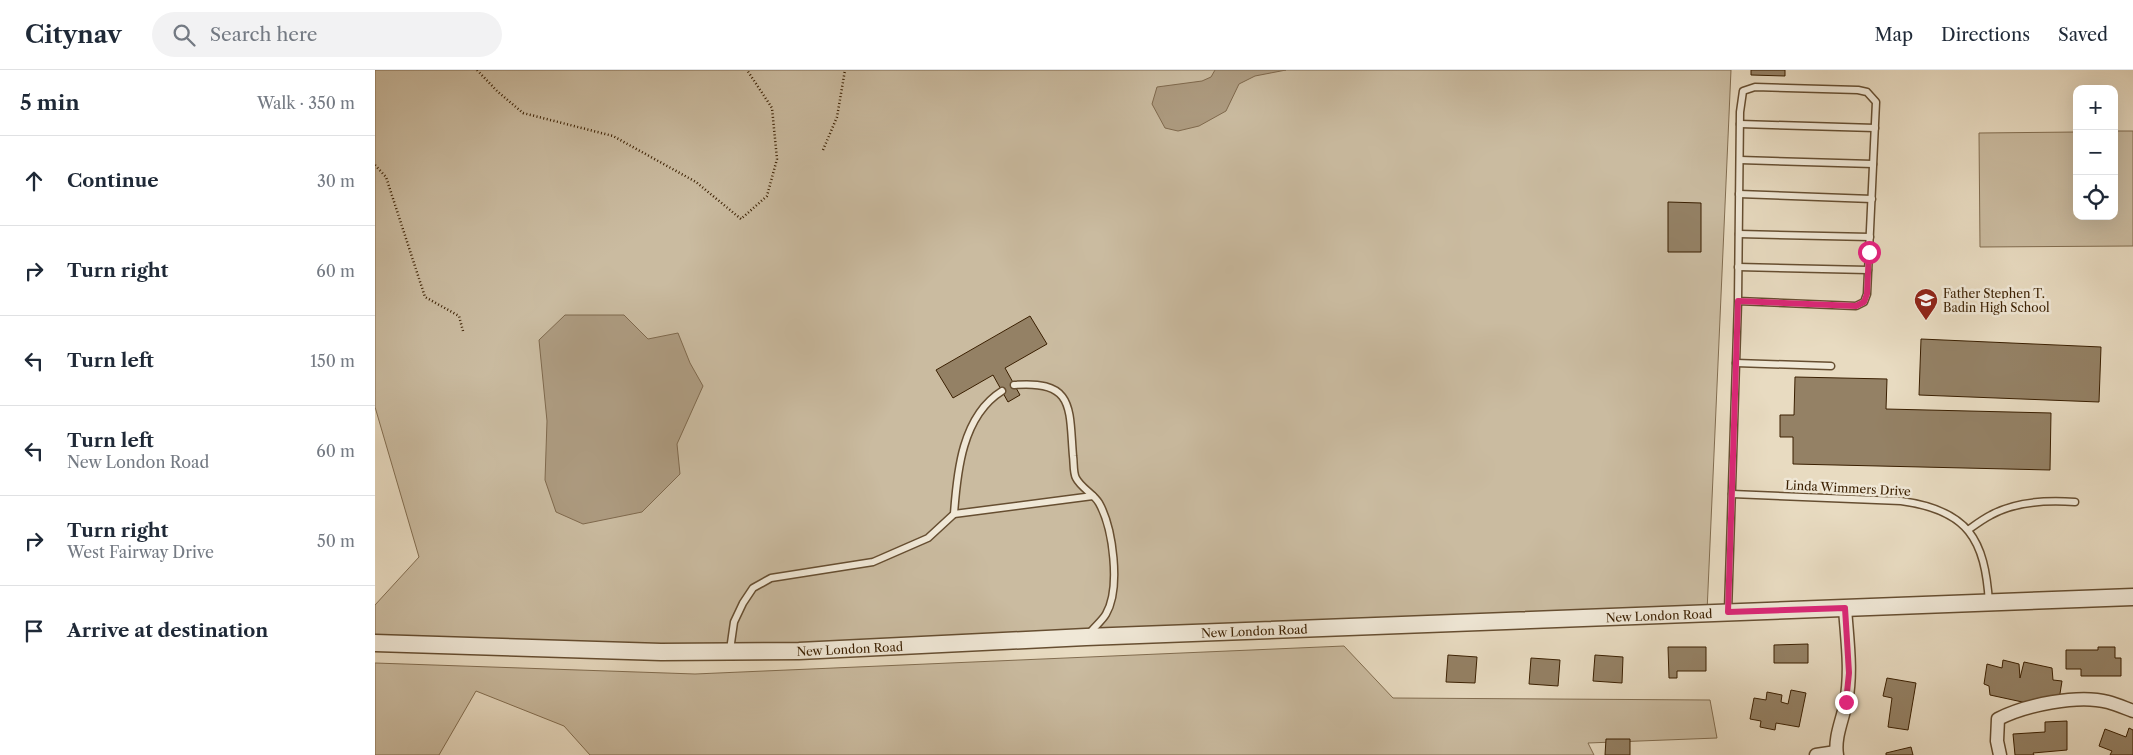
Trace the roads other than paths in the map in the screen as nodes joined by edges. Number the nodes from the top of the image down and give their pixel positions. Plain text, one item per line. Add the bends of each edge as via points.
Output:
1 (1740, 124) junction
2 (1875, 128) junction
3 (1740, 160) junction
4 (1873, 164) junction
5 (1739, 194) junction
6 (1871, 199) junction
7 (1739, 234) junction
8 (1870, 237) junction
9 (1738, 267) junction
10 (1868, 270) junction
11 (1738, 301) junction
12 (1736, 363) junction
13 (1831, 366) dead end
14 (1014, 385) dead end
15 (1002, 392) dead end
16 (1732, 494) junction
17 (1093, 496) junction
18 (2075, 502) dead end
19 (954, 514) junction
20 (1968, 530) junction
21 (2133, 597) edge
22 (1989, 603) junction
23 (1845, 608) junction
24 (1728, 612) junction
25 (1086, 637) junction
26 (375, 643) edge
27 (730, 651) junction
28 (2133, 711) edge
29 (1836, 754) edge
30 (1816, 755) edge
31 (2000, 755) edge

1 - 2 lane
1 - 2 lane via 1743,91 1755,86 1867,92 1876,102
1 - 3 lane
2 - 4 lane
3 - 4 lane
3 - 5 lane
4 - 6 lane
5 - 6 lane
5 - 7 lane
6 - 8 lane
7 - 8 lane
7 - 9 lane
8 - 10 lane
9 - 10 lane
9 - 11 lane
10 - 11 lane via 1867,294 1864,302 1856,306
11 - 12 lane
12 - 13 lane
12 - 16 lane
14 - 17 lane via 1034,383 1060,393 1069,405 1075,478
15 - 19 lane via 992,398 977,417 969,436 957,469
16 - 20 lane, Linda Wimmers Drive via 1901,501 1920,504 1958,520
16 - 24 lane
17 - 19 lane
17 - 25 lane via 1108,522 1113,594 1106,614
18 - 20 lane via 2013,506 1991,514
19 - 27 lane via 927,538 873,562 771,578 753,588 734,622
20 - 22 lane, Linda Wimmers Drive via 1981,553 1987,574
21 - 22 street, New London Road
22 - 23 street, New London Road
23 - 24 street, New London Road
23 - 29 street via 1849,673
24 - 25 street, New London Road
25 - 27 street, New London Road via 847,649
26 - 27 street, New London Road via 661,652
28 - 31 street via 2106,701 2081,700 2047,703 2014,711 1999,719 1997,741
29 - 30 street

